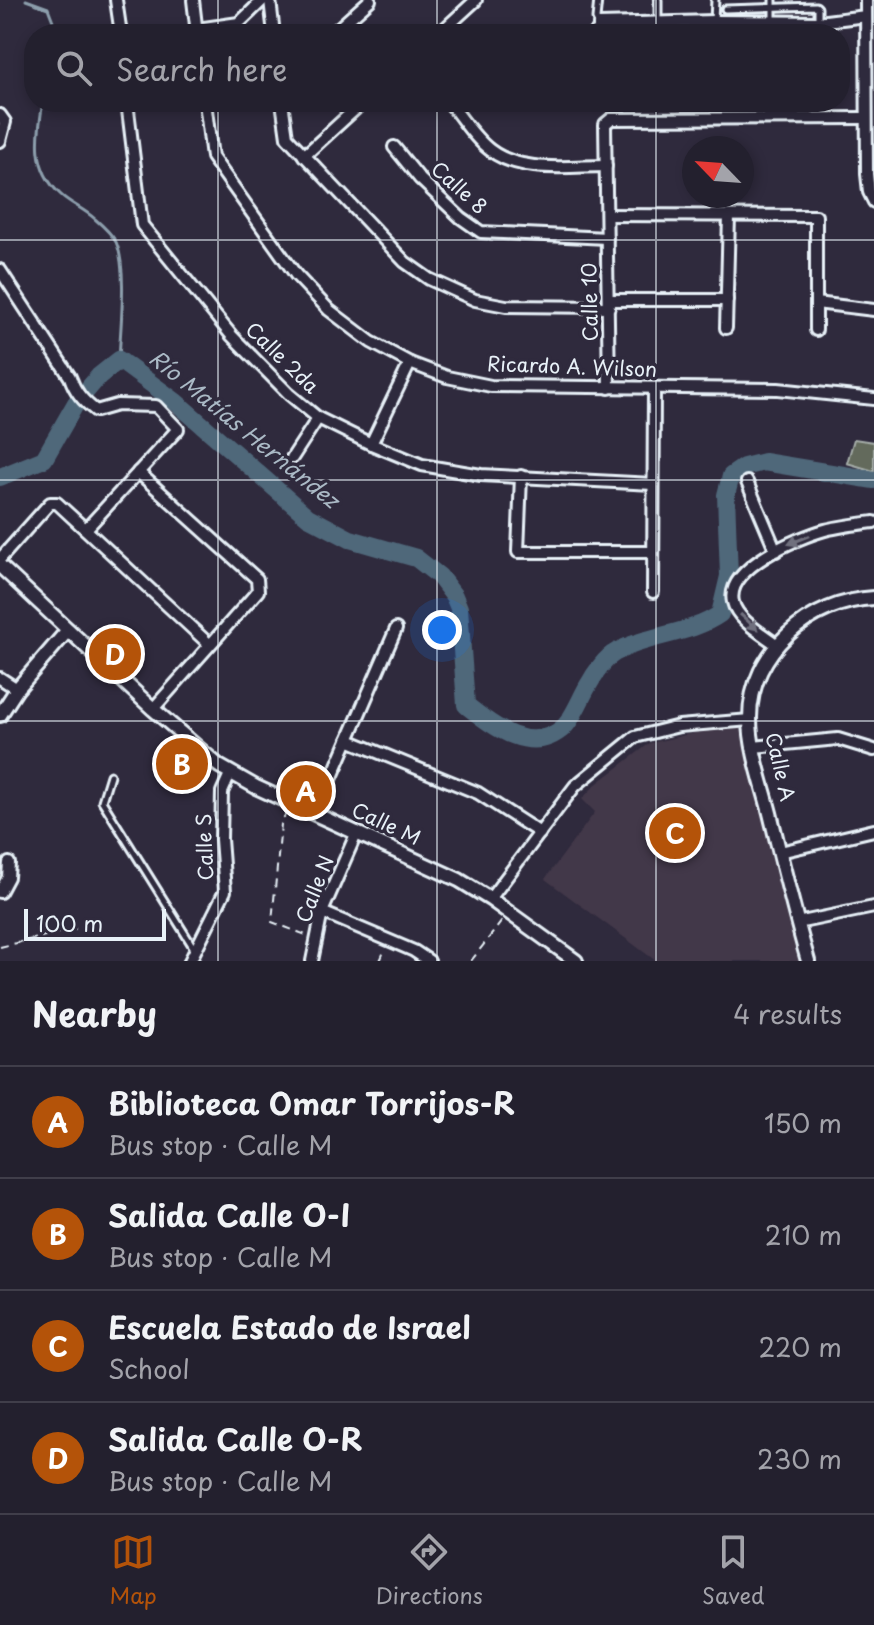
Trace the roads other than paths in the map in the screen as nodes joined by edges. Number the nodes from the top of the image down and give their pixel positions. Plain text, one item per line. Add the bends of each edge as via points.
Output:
1 (116, 0) edge
2 (193, 0) edge
3 (263, 0) edge
4 (270, 0) edge
5 (370, 0) edge
6 (476, 0) edge
7 (598, 0) edge
8 (658, 0) edge
9 (715, 0) edge
10 (866, 0) edge
11 (773, 3) edge
12 (725, 9) dead end
13 (866, 16) junction
14 (658, 22) junction
15 (818, 22) junction
16 (120, 24) edge
17 (196, 24) edge
18 (234, 24) edge
19 (273, 24) edge
20 (343, 24) edge
21 (450, 24) edge
22 (596, 24) edge
23 (641, 24) edge
24 (695, 24) edge
25 (714, 24) edge
26 (773, 24) edge
27 (805, 24) edge
28 (128, 112) edge
29 (206, 112) edge
30 (283, 112) edge
31 (352, 112) edge
32 (458, 112) edge
33 (0, 115) edge
34 (866, 118) junction
35 (0, 141) edge
36 (394, 147) dead end
37 (304, 156) junction
38 (606, 166) junction
39 (874, 202) edge
40 (607, 215) junction
41 (729, 216) junction
42 (607, 238) junction
43 (0, 270) edge
44 (727, 300) junction
45 (816, 303) junction
46 (609, 304) junction
47 (874, 310) edge
48 (726, 328) dead end
49 (816, 330) dead end
50 (410, 363) junction
51 (609, 388) junction
52 (654, 388) junction
53 (874, 399) edge
54 (318, 418) junction
55 (371, 444) junction
56 (292, 458) dead end
57 (138, 472) junction
58 (521, 476) junction
59 (747, 482) dead end
60 (653, 484) junction
61 (874, 522) edge
62 (86, 529) junction
63 (776, 551) junction
64 (653, 552) junction
65 (0, 559) edge
66 (0, 566) edge
67 (653, 592) dead end
68 (874, 598) edge
69 (396, 629) dead end
70 (68, 630) junction
71 (209, 644) junction
72 (777, 645) junction
73 (0, 678) edge
74 (17, 689) junction
75 (153, 709) junction
76 (0, 715) edge
77 (750, 720) junction
78 (348, 740) junction
79 (753, 747) junction
80 (874, 750) edge
81 (230, 774) junction
82 (110, 775) dead end
83 (316, 814) junction
84 (874, 830) edge
85 (357, 832) junction
86 (540, 833) junction
87 (780, 852) junction
88 (9, 863) dead end
89 (0, 892) edge
90 (490, 899) junction
91 (874, 907) edge
92 (322, 912) junction
93 (797, 923) junction
94 (193, 956) edge
95 (312, 961) edge
96 (429, 961) edge
97 (576, 961) edge
98 (808, 961) edge

1 - 16 street
2 - 17 street
3 - 18 street
4 - 19 street
5 - 20 street
6 - 21 street
7 - 22 lane
8 - 14 lane
9 - 25 lane
10 - 13 street
11 - 12 lane
11 - 15 lane via 817,7
11 - 26 lane
13 - 15 street
13 - 34 street
14 - 23 street
14 - 24 street
15 - 27 street
28 - 54 street, Calle 2da via 142,225 232,336
29 - 50 street, Ricardo A. Wilson via 212,157 296,275 329,310
30 - 37 street via 287,137
31 - 37 street
32 - 38 street via 489,149 510,161
33 - 35 street via 5,122
34 - 38 street, Calle 10 via 611,119 605,124
34 - 39 street via 867,174
36 - 42 street, Calle 8 via 420,179 481,232
37 - 46 street via 405,262 429,279 475,300 506,306
38 - 40 street, Calle 10
40 - 41 street
40 - 42 street, Calle 10
41 - 44 street
41 - 45 street via 816,216
42 - 46 street, Calle 10
43 - 57 street via 88,405 96,411 117,405 156,406 178,429
44 - 46 street
44 - 48 street
45 - 47 street
45 - 49 street
46 - 51 street, Calle 10
50 - 51 street, Ricardo A. Wilson via 491,386
50 - 55 street
51 - 52 street, Ricardo A. Wilson
52 - 53 street, Ricardo A. Wilson via 778,389
52 - 60 street
54 - 55 street, Calle 2da
54 - 56 street
55 - 58 street, Calle 2da via 422,465
57 - 62 street
57 - 71 street via 257,579 258,591
58 - 60 street, Calle 2da
58 - 64 street via 518,552
59 - 63 street
60 - 64 street
61 -> 63 street via 824,530
62 - 65 street via 54,502
62 - 71 street
63 -> 72 street via 741,575 732,600 747,622
64 - 67 street
66 - 70 street, Calle M
68 - 72 street, Calle A via 817,613
69 - 78 street
70 - 74 street
70 - 75 street, Calle M
71 - 75 street
72 - 77 street, Calle A via 754,692
73 - 74 street
74 - 76 street
75 - 81 street, Calle M
77 - 79 street, Calle A
77 - 86 street via 679,726 635,737 575,786
78 - 83 street
78 - 86 street via 478,793
79 - 80 street via 838,739
79 - 87 street, Calle A
81 - 83 street, Calle M
81 - 94 street, Calle S via 222,792 225,891
82 - 94 lane via 102,801
83 - 85 street, Calle M
84 - 87 street
85 - 90 street, Calle M
85 - 92 street, Calle N
86 - 90 street
87 - 93 street, Calle A
88 - 89 street
90 - 97 street, Calle M
91 - 93 street
92 - 95 street, Calle N
92 - 96 street
93 - 98 street, Calle A

